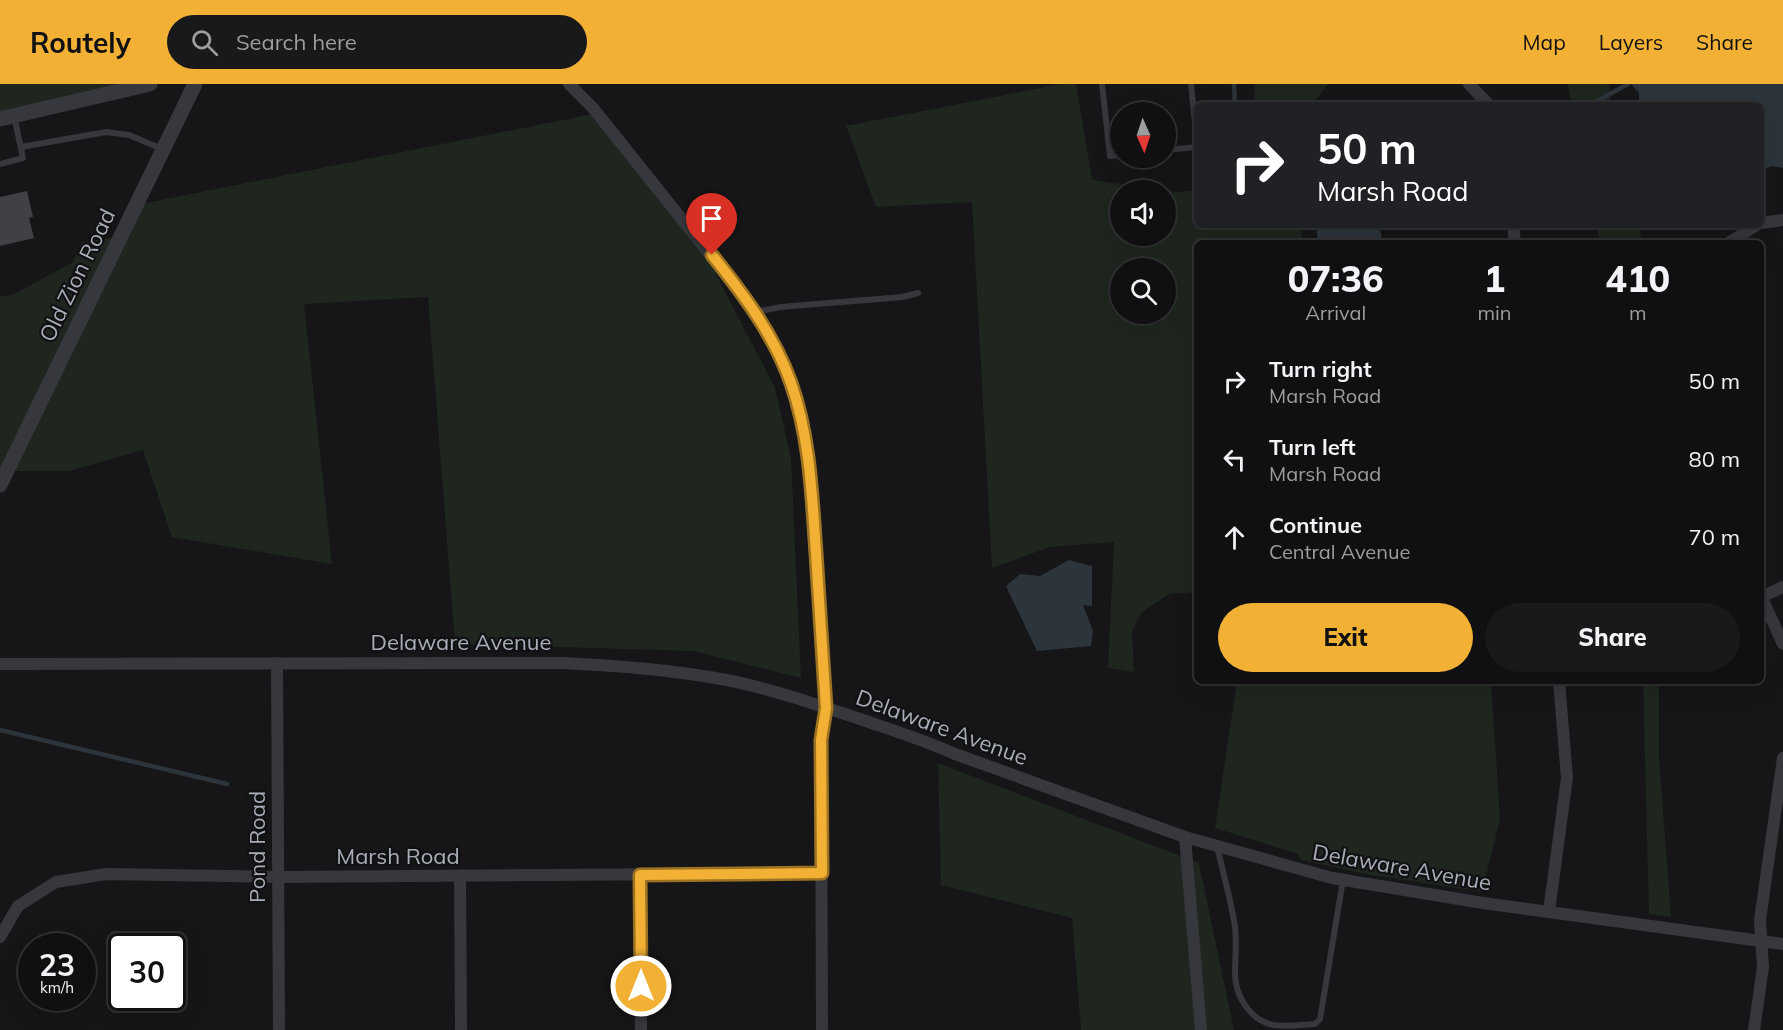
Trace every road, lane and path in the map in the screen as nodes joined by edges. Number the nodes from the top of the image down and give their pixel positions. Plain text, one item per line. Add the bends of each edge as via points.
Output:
1 (150, 84) edge
2 (195, 84) edge
3 (569, 84) edge
4 (1102, 84) edge
5 (1191, 84) edge
6 (1469, 84) edge
7 (115, 88) edge
8 (1486, 102) edge
9 (1194, 113) edge
10 (7, 117) edge
11 (21, 147) junction
12 (1194, 147) edge
13 (1176, 149) edge
14 (163, 150) junction
15 (1110, 156) edge
16 (0, 164) edge
17 (1783, 220) edge
18 (1764, 223) edge
19 (1752, 228) edge
20 (1733, 240) edge
21 (918, 293) dead end
22 (756, 312) junction
23 (0, 485) edge
24 (1783, 587) edge
25 (1764, 595) edge
26 (1764, 603) edge
27 (1783, 644) edge
28 (277, 663) junction
29 (0, 664) edge
30 (1558, 684) edge
31 (826, 708) junction
32 (1783, 758) edge
33 (1185, 837) junction
34 (1217, 846) junction
35 (822, 873) junction
36 (640, 875) junction
37 (460, 876) junction
38 (278, 877) junction
39 (1343, 880) junction
40 (1549, 911) junction
41 (0, 937) edge
42 (1762, 941) junction
43 (1783, 944) edge
44 (279, 1030) edge
45 (461, 1030) edge
46 (641, 1030) edge
47 (822, 1030) edge
48 (1201, 1030) edge
49 (1754, 1030) edge

1 - 7 street
2 - 14 street, Old Zion Road
3 - 22 street via 600,117
4 - 15 lane
5 - 9 lane
6 - 8 street
7 - 10 street
10 - 11 lane
11 - 14 lane via 106,132 129,135
11 - 16 lane via 24,158
12 - 13 lane
14 - 23 street, Old Zion Road
17 - 18 street
19 - 20 street
21 - 22 lane
22 - 31 street via 790,381 805,434
24 - 25 street
26 - 27 street
28 - 29 street, Delaware Avenue
28 - 31 street, Delaware Avenue via 617,666 734,682
28 - 38 street, Pond Road
30 - 40 street via 1567,778
31 - 33 street, Delaware Avenue
31 - 35 street via 821,740
32 - 42 street via 1760,920
33 - 34 street, Delaware Avenue
33 - 48 street
34 - 39 street, Delaware Avenue
34 - 39 lane via 1235,927 1238,993 1257,1018 1274,1025 1315,1024 1320,1019
35 - 36 street, Marsh Road
35 - 47 street
36 - 37 street, Marsh Road
36 - 46 street
37 - 38 street, Marsh Road
37 - 45 street
38 - 41 street, Marsh Road via 106,874 56,882 18,906
38 - 44 street, Pond Road
39 - 40 street, Delaware Avenue
40 - 42 street, Delaware Avenue
42 - 43 street, Delaware Avenue
42 - 49 street via 1763,967

